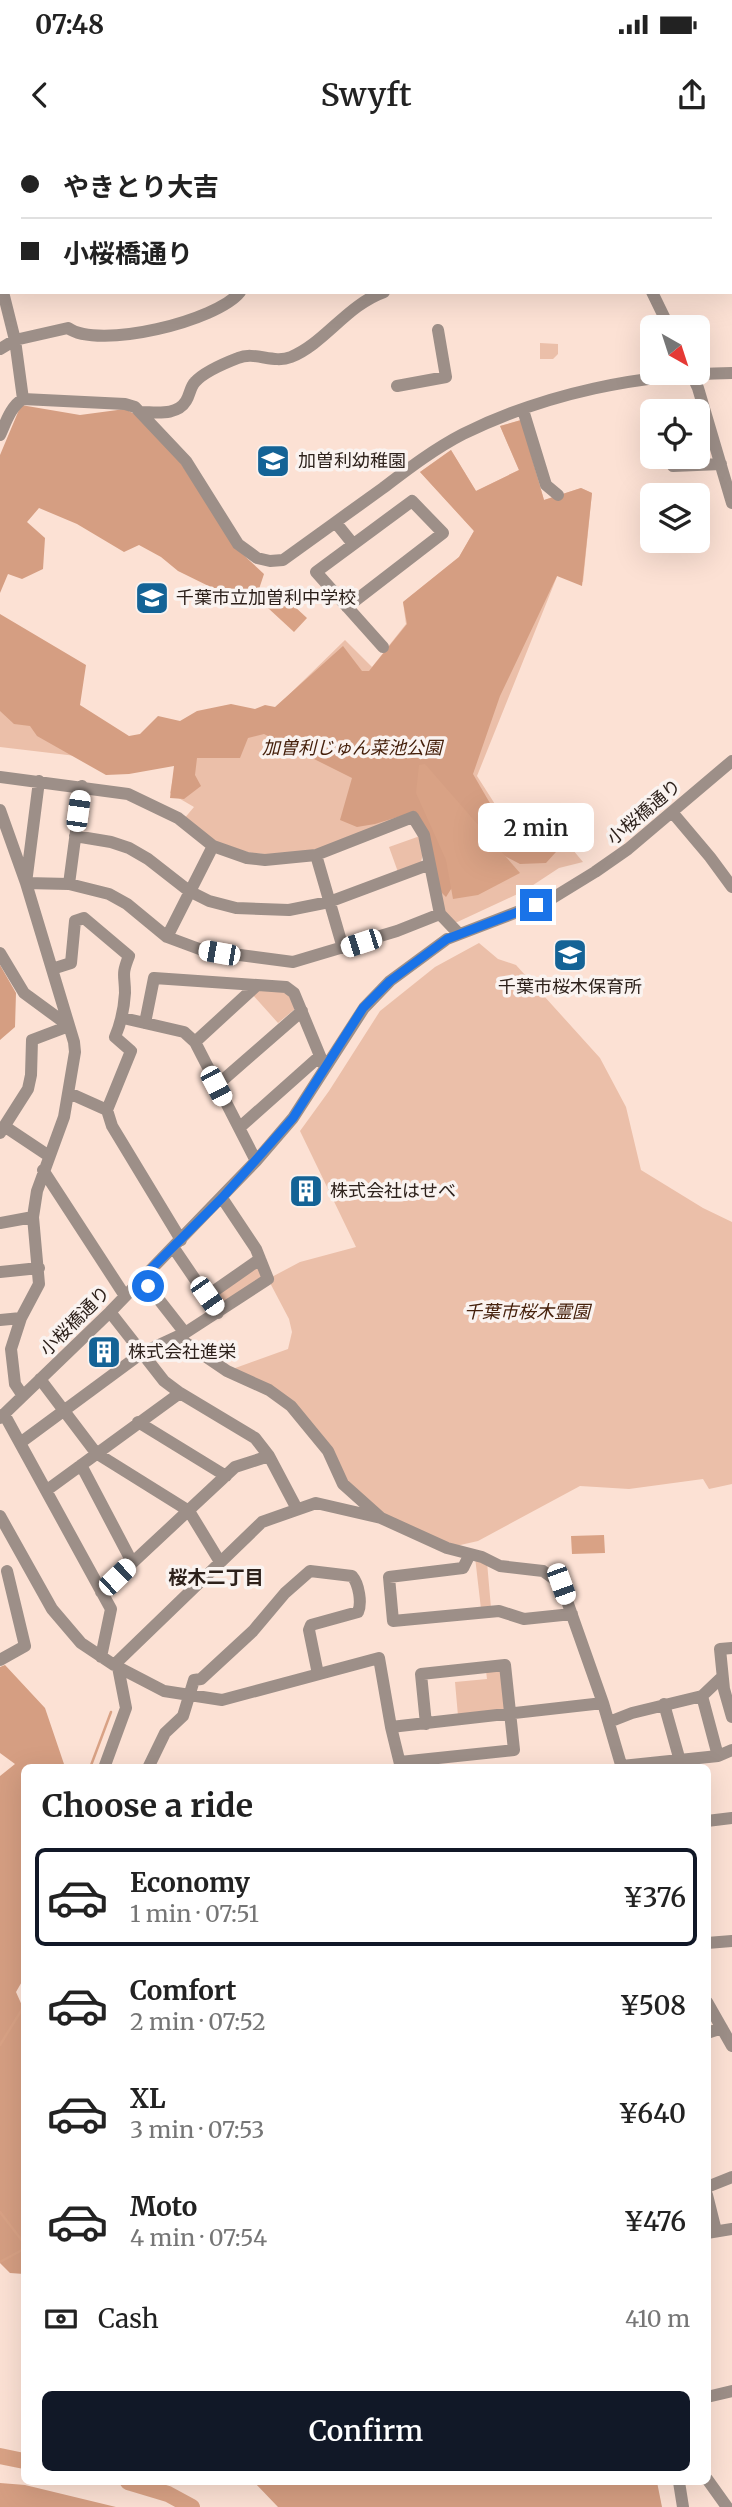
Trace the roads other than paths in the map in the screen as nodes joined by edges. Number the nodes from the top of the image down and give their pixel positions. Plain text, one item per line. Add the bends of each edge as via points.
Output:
1 (3, 294) edge
2 (238, 294) edge
3 (380, 294) edge
4 (653, 294) edge
5 (663, 315) edge
6 (438, 330) dead end
7 (16, 340) junction
8 (0, 349) edge
9 (732, 373) edge
10 (710, 374) edge
11 (640, 381) edge
12 (696, 385) edge
13 (397, 386) dead end
14 (24, 399) junction
15 (523, 410) junction
16 (141, 412) junction
17 (0, 435) edge
18 (710, 464) edge
19 (721, 464) junction
20 (558, 495) dead end
21 (732, 503) edge
22 (336, 523) junction
23 (353, 544) junction
24 (347, 607) junction
25 (383, 647) dead end
26 (732, 761) edge
27 (0, 778) edge
28 (40, 781) junction
29 (82, 786) junction
30 (0, 810) edge
31 (672, 812) junction
32 (75, 836) junction
33 (5, 838) edge
34 (213, 846) junction
35 (316, 855) junction
36 (428, 865) junction
37 (26, 883) junction
38 (69, 884) junction
39 (732, 887) edge
40 (189, 891) junction
41 (330, 902) junction
42 (440, 914) junction
43 (459, 934) junction
44 (167, 937) junction
45 (343, 948) junction
46 (0, 953) edge
47 (52, 969) junction
48 (256, 986) junction
49 (302, 1010) junction
50 (122, 1018) junction
51 (145, 1023) junction
52 (69, 1026) junction
53 (195, 1042) junction
54 (323, 1062) junction
55 (216, 1086) junction
56 (69, 1093) junction
57 (107, 1110) junction
58 (239, 1128) junction
59 (2, 1130) edge
60 (48, 1156) junction
61 (256, 1161) junction
62 (43, 1170) junction
63 (222, 1198) junction
64 (33, 1217) junction
65 (0, 1223) edge
66 (177, 1243) junction
67 (260, 1259) junction
68 (39, 1268) junction
69 (0, 1272) edge
70 (142, 1278) junction
71 (125, 1296) junction
72 (207, 1296) junction
73 (110, 1312) junction
74 (218, 1312) junction
75 (21, 1318) junction
76 (0, 1320) edge
77 (181, 1335) junction
78 (142, 1353) junction
79 (6, 1369) edge
80 (40, 1379) junction
81 (180, 1393) junction
82 (23, 1396) junction
83 (64, 1411) junction
84 (2, 1416) edge
85 (138, 1422) junction
86 (20, 1443) junction
87 (96, 1453) junction
88 (269, 1456) junction
89 (81, 1465) junction
90 (226, 1476) junction
91 (47, 1490) junction
92 (297, 1509) junction
93 (188, 1511) junction
94 (0, 1516) edge
95 (381, 1518) junction
96 (470, 1554) junction
97 (132, 1562) junction
98 (220, 1562) junction
99 (25, 1563) junction
100 (3, 1572) edge
101 (101, 1592) junction
102 (572, 1614) junction
103 (732, 1648) edge
104 (102, 1657) junction
105 (0, 1660) edge
106 (116, 1666) junction
107 (318, 1674) junction
108 (722, 1677) junction
109 (190, 1696) junction
110 (702, 1696) junction
111 (604, 1703) junction
112 (664, 1704) junction
113 (511, 1714) junction
114 (732, 1717) edge
115 (609, 1722) junction
116 (426, 1724) junction
117 (391, 1727) junction
118 (732, 1751) edge
119 (718, 1756) junction
120 (680, 1761) junction
121 (106, 1764) edge
122 (150, 1764) edge
123 (400, 1764) edge
124 (408, 1764) edge
125 (621, 1764) edge
126 (651, 1764) edge
127 (732, 1818) edge
128 (711, 1821) edge
129 (732, 1941) edge
130 (711, 1943) edge
131 (711, 2009) edge
132 (722, 2028) junction
133 (711, 2032) edge
134 (732, 2046) edge
135 (732, 2177) edge
136 (711, 2186) edge
137 (732, 2229) edge
138 (712, 2232) edge
139 (732, 2391) edge
140 (711, 2396) edge
141 (679, 2485) edge
142 (711, 2485) edge
143 (683, 2507) edge
144 (727, 2507) edge

1 - 7 street
2 - 7 street via 218,310 167,326 110,337 68,328
3 - 16 street via 290,357 247,355 198,379 179,409
4 - 5 street
6 - 13 street via 446,377
7 - 8 street
7 - 14 street
9 - 10 street
11 - 15 street via 579,390
12 - 19 street
14 - 16 street via 125,404
14 - 17 street via 19,400
15 - 20 street via 546,485
15 - 22 street via 447,443
16 - 22 street via 186,461 238,544 257,558 283,560
18 - 19 street
19 - 21 street
22 - 23 street
23 - 24 street via 316,572
23 - 24 street via 412,501 443,534
24 - 25 street
26 - 31 street, 小桜橋通り
27 - 28 street
28 - 29 street
28 - 37 street
29 - 32 street
29 - 34 street via 148,802 178,818
30 - 33 street
31 - 39 street
31 - 43 street, 小桜橋通り via 628,849 551,899
32 - 38 street
32 - 40 street via 130,848
33 - 37 street
34 - 35 street via 265,860
34 - 40 street
35 - 36 street via 413,817 424,835
35 - 41 street
36 - 41 street
36 - 42 street
37 - 38 street
37 - 47 street
38 - 44 street via 109,894
40 - 41 street via 236,908 289,910
40 - 44 street
41 - 45 street
42 - 43 street
42 - 45 street
43 - 54 street, 小桜橋通り via 390,981 363,1008
44 - 45 street via 202,950 293,962
46 - 52 street via 24,993
47 - 50 street via 71,963 75,921 84,918 129,956 122,974
47 - 52 street
48 - 49 street via 286,987
48 - 51 street via 154,978
48 - 53 street
49 - 54 street
49 - 55 street
50 - 51 street
50 - 57 street via 115,1037 131,1051
51 - 53 street via 184,1032
52 - 56 street via 75,1052
52 - 59 street via 32,1040 28,1089
53 - 55 street
54 - 58 street
54 - 61 street, 小桜橋通り via 293,1118
55 - 58 street
56 - 57 street
56 - 60 street
57 - 66 street
58 - 61 street
59 - 60 street
60 - 62 street
61 - 63 street, 小桜橋通り
62 - 64 street
62 - 71 street
63 - 66 street, 小桜橋通り
63 - 67 street
64 - 65 street
64 - 68 street
66 - 70 street, 小桜橋通り
66 - 72 street
67 - 72 street
67 - 74 street via 268,1279
68 - 69 street
68 - 75 street via 39,1284
70 - 71 street, 小桜橋通り
70 - 77 street
71 - 73 street, 小桜橋通り
72 - 74 street
73 - 78 street
73 - 80 street, 小桜橋通り
74 - 77 street
75 - 76 street
75 - 79 street
77 - 78 street
77 - 95 street via 227,1371 291,1406 328,1451 343,1484
78 - 81 street
78 - 83 street
79 - 82 street
80 - 82 street, 小桜橋通り
80 - 83 street
81 - 85 street
81 - 88 street via 255,1438
82 - 84 street, 小桜橋通り
83 - 86 street
83 - 87 street
84 - 86 street
85 - 87 street
85 - 90 street
86 - 91 street
87 - 89 street
87 - 93 street
88 - 90 street via 235,1467
88 - 92 street
89 - 91 street
89 - 97 street
90 - 93 street
91 - 101 street
92 - 95 street via 316,1503
92 - 98 street via 262,1522
93 - 97 street
93 - 98 street
94 - 99 street
95 - 96 street
96 - 102 street via 500,1566 543,1572 561,1584
96 - 102 street via 463,1568 389,1577 393,1621 499,1611 524,1619
97 - 101 street
98 - 106 street
99 - 100 street
99 - 104 street via 52,1609 81,1643
100 - 105 street via 25,1646
101 - 104 street via 111,1609
102 - 111 street
103 - 108 street via 720,1649
104 - 106 street
106 - 109 street via 164,1691
106 - 121 street via 127,1708
107 - 109 street via 222,1700
107 - 109 street via 309,1630 311,1625 358,1612 352,1576 310,1572 253,1631 201,1679 194,1680
107 - 117 street via 379,1658
108 - 110 street
108 - 114 street
109 - 122 street via 183,1716 165,1732
110 - 112 street
110 - 119 street
111 - 113 street
111 - 115 street
112 - 115 street
112 - 120 street
113 - 116 street
113 - 116 street via 505,1665 421,1674
113 - 124 street via 514,1750
115 - 125 street
116 - 117 street
117 - 123 street
118 - 119 street
119 - 120 street
120 - 126 street
127 - 128 street
129 - 130 street
131 - 132 street
132 - 133 street
132 - 134 street
135 - 136 street
137 - 138 street
139 - 140 street
141 - 143 street
142 - 144 street

